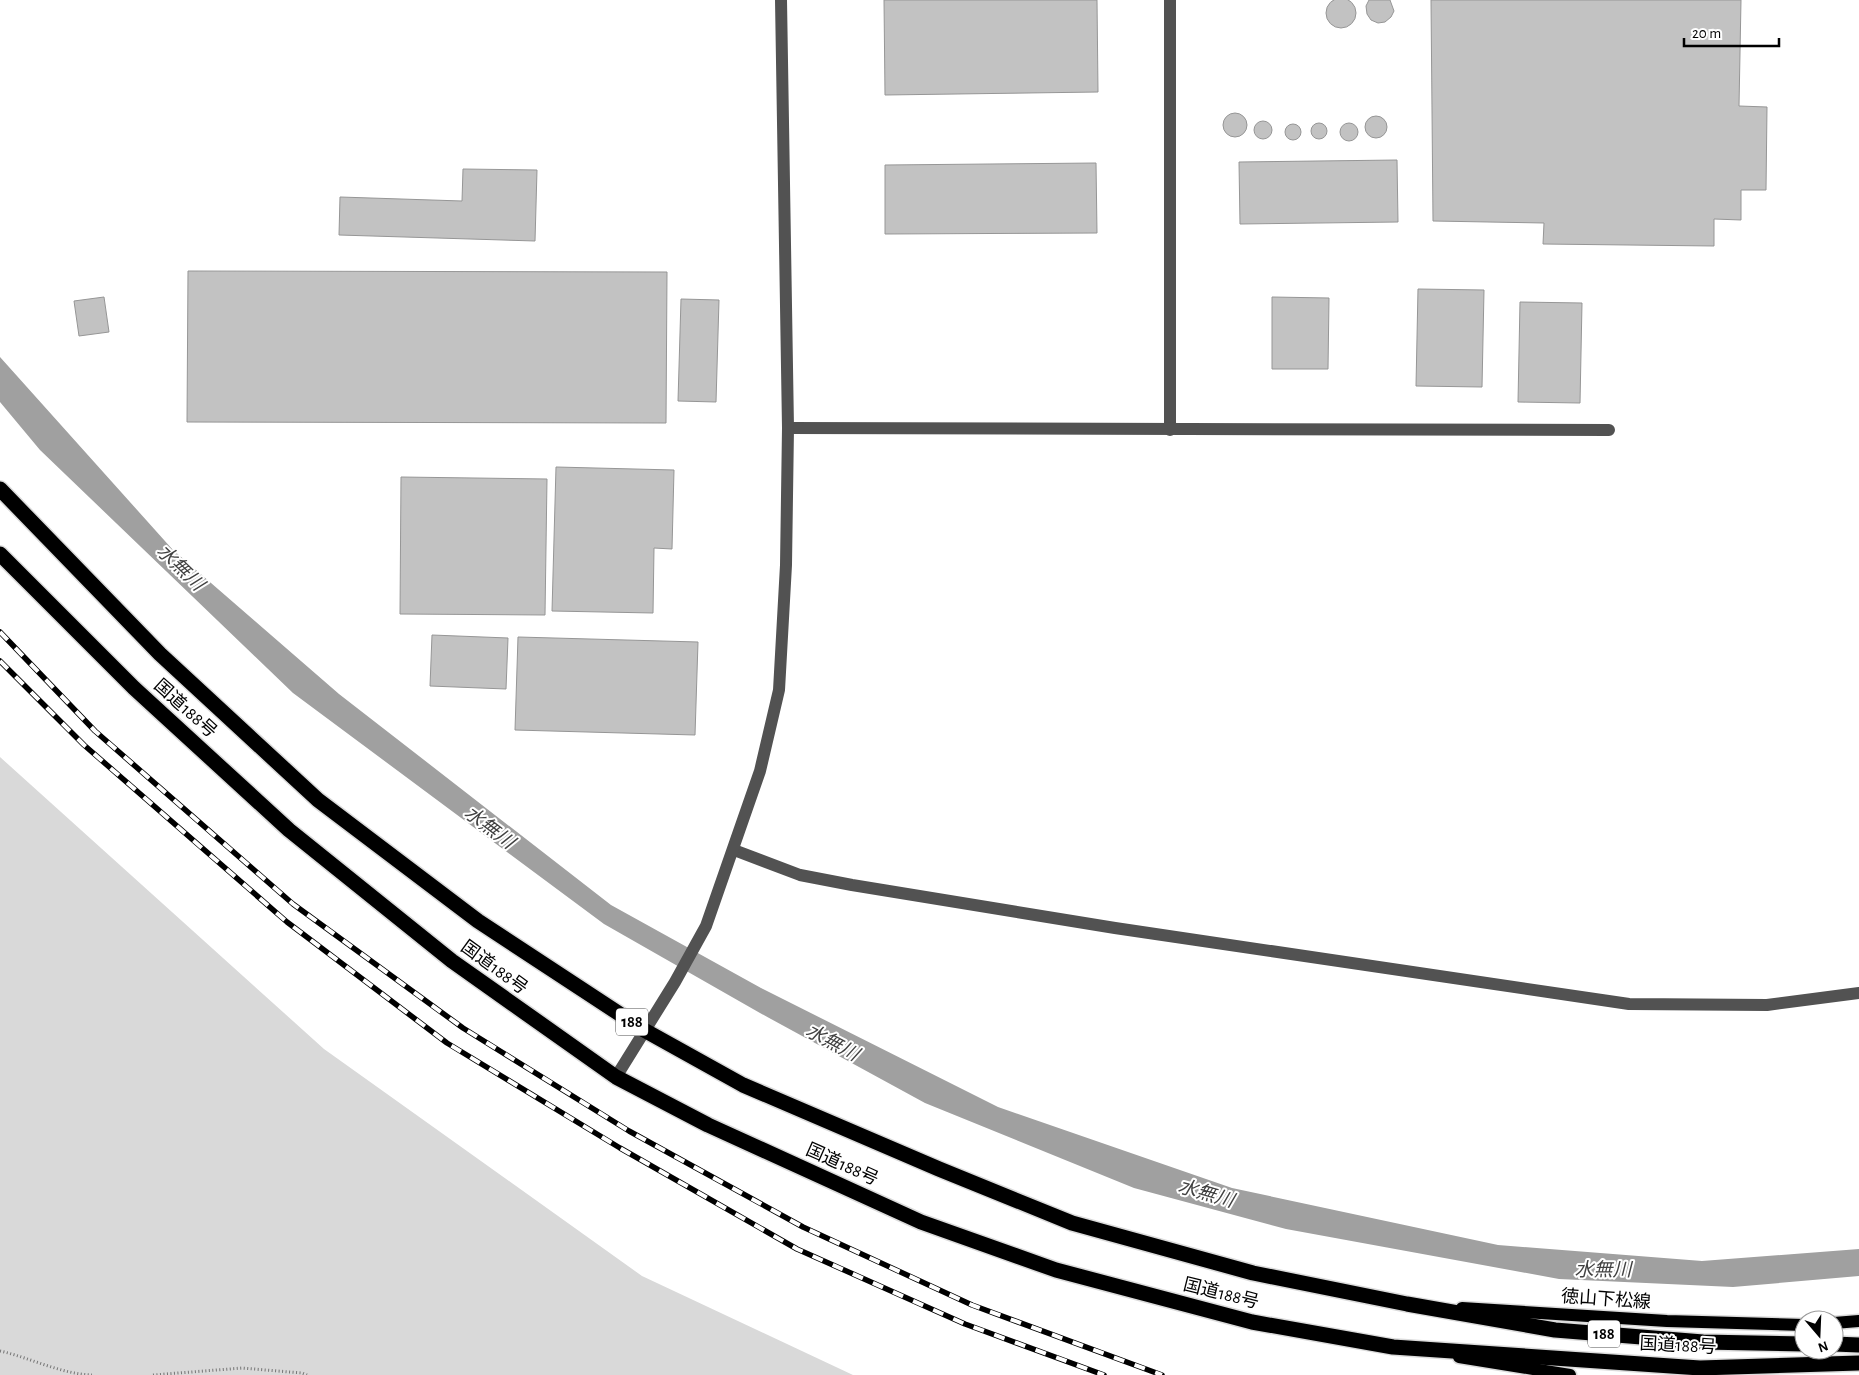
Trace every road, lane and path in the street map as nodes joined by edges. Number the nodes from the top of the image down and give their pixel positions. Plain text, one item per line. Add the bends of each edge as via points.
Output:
1 (781, 0) edge
2 (1170, 0) edge
3 (788, 428) junction
4 (1170, 430) junction
5 (1609, 430) dead end
6 (0, 489) edge
7 (0, 554) edge
8 (734, 850) junction
9 (1859, 993) edge
10 (644, 1030) junction
11 (616, 1077) junction
12 (1407, 1304) junction
13 (1859, 1321) edge
14 (1844, 1322) edge
15 (1794, 1325) edge
16 (1794, 1344) edge
17 (1844, 1344) edge
18 (1859, 1345) edge
19 (1393, 1346) junction
20 (0, 1351) edge
21 (1859, 1363) edge
22 (92, 1375) edge
23 (153, 1375) edge
24 (307, 1375) edge
25 (1570, 1375) edge

1 - 3 street
2 - 4 street
3 - 4 street
3 - 8 street via 786,564 779,690 760,770
4 - 5 street
6 - 10 highway, 国道188号 / 188 via 160,654 318,800 478,921
7 - 11 highway, 国道188号 / 188 via 134,688 289,830 452,961
8 - 9 street via 800,875 852,885 1115,928 1629,1004 1767,1005
8 - 10 street via 706,926
10 - 11 street
10 - 12 highway, 国道188号 / 188 via 743,1085 1072,1223 1253,1273
11 - 19 highway, 国道188号 / 188 via 708,1125 920,1222 1056,1270 1252,1322
12 - 15 main road, 徳山下松線 via 1667,1321
12 - 16 highway, 国道188号 / 188 via 1555,1330 1703,1342
13 - 14 main road
17 - 18 highway
19 - 21 highway, 国道188号 / 188 via 1700,1368
19 - 25 main road
20 - 22 path via 78,1375
23 - 24 path via 242,1368

